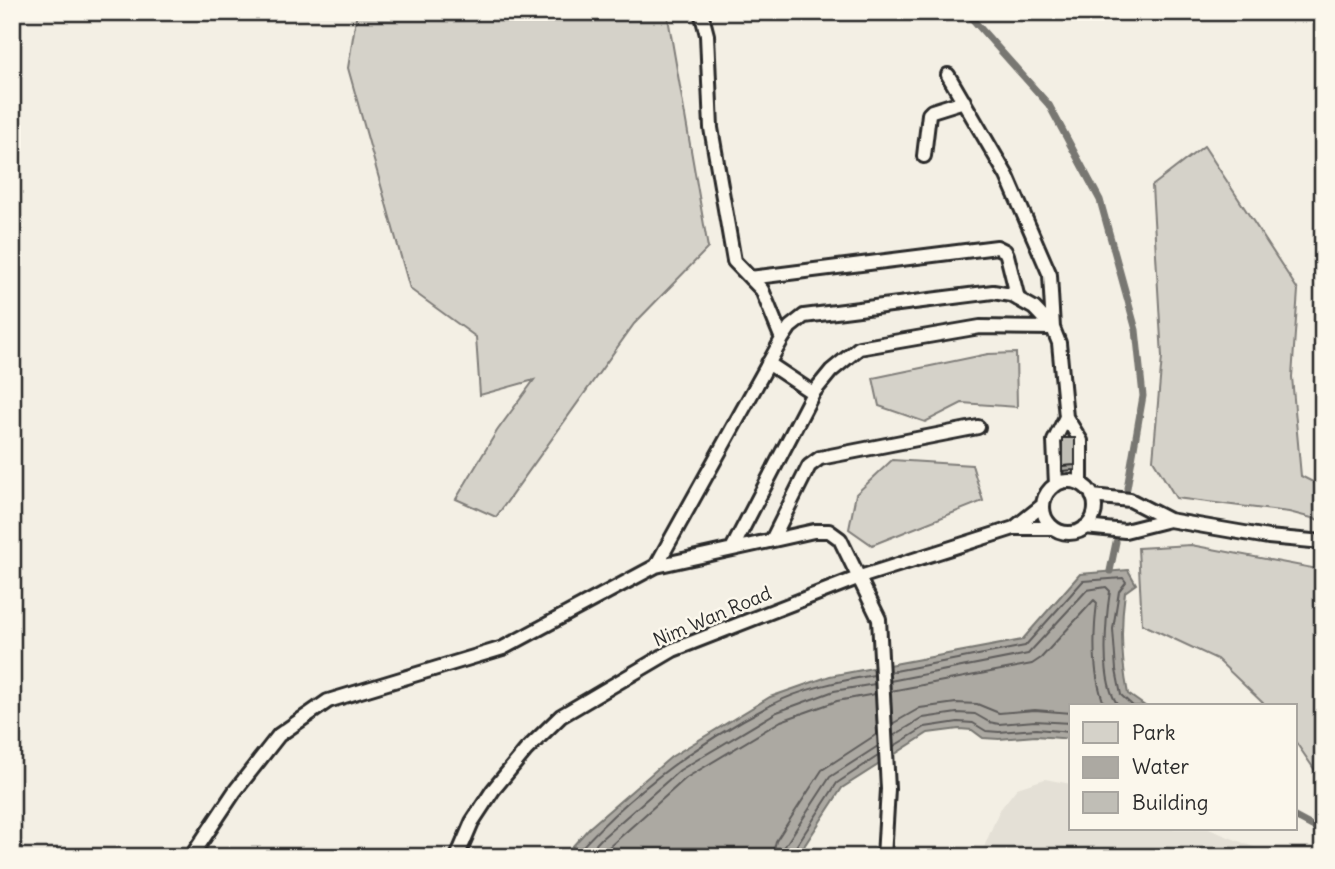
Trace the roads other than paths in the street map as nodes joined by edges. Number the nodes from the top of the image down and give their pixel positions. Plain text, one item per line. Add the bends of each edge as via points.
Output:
1 (701, 12) edge
2 (948, 75) dead end
3 (964, 101) junction
4 (924, 156) dead end
5 (750, 278) junction
6 (1018, 299) junction
7 (1053, 328) junction
8 (782, 339) junction
9 (768, 363) junction
10 (813, 393) junction
11 (1066, 417) junction
12 (978, 427) dead end
13 (1081, 484) junction
14 (1056, 485) junction
15 (1092, 496) junction
16 (1043, 505) junction
17 (1169, 520) junction
18 (1085, 527) junction
19 (1014, 528) junction
20 (1053, 528) junction
21 (772, 540) junction
22 (1323, 542) edge
23 (732, 549) junction
24 (656, 566) junction
25 (860, 577) junction
26 (191, 857) edge
27 (457, 857) edge
28 (884, 857) edge

1 - 5 lane via 708,35 711,128 734,261
2 - 3 lane
3 - 4 lane via 929,114
3 - 7 lane via 1007,176 1050,275
5 - 6 lane via 997,247 1007,255
5 - 8 lane via 762,290
6 - 7 lane
6 - 8 lane via 993,292 804,316
7 - 10 lane via 980,327 859,348
7 - 11 lane via 1059,343
8 - 9 lane
9 - 10 lane
9 - 24 lane
10 - 23 lane
11 - 13 lane via 1081,441
11 - 14 lane via 1054,441
12 - 21 lane via 820,458 809,466
13 - 14 lane via 1064,481
13 - 15 lane
14 - 16 lane, Nim Wan Road
15 - 17 lane, Nim Wan Road via 1130,500
15 - 18 lane via 1094,513
16 - 19 lane, Nim Wan Road
16 - 20 lane
17 - 18 lane, Nim Wan Road via 1125,531
17 - 22 lane, Nim Wan Road
18 - 20 lane, Nim Wan Road via 1069,533
19 - 20 lane, Nim Wan Road
19 - 25 lane, Nim Wan Road
21 - 23 lane
21 - 25 lane via 829,530 841,538
23 - 24 lane
24 - 26 lane via 503,648 328,701 279,735
25 - 27 lane, Nim Wan Road via 673,650 561,716 493,790
25 - 28 lane via 880,619 887,789

